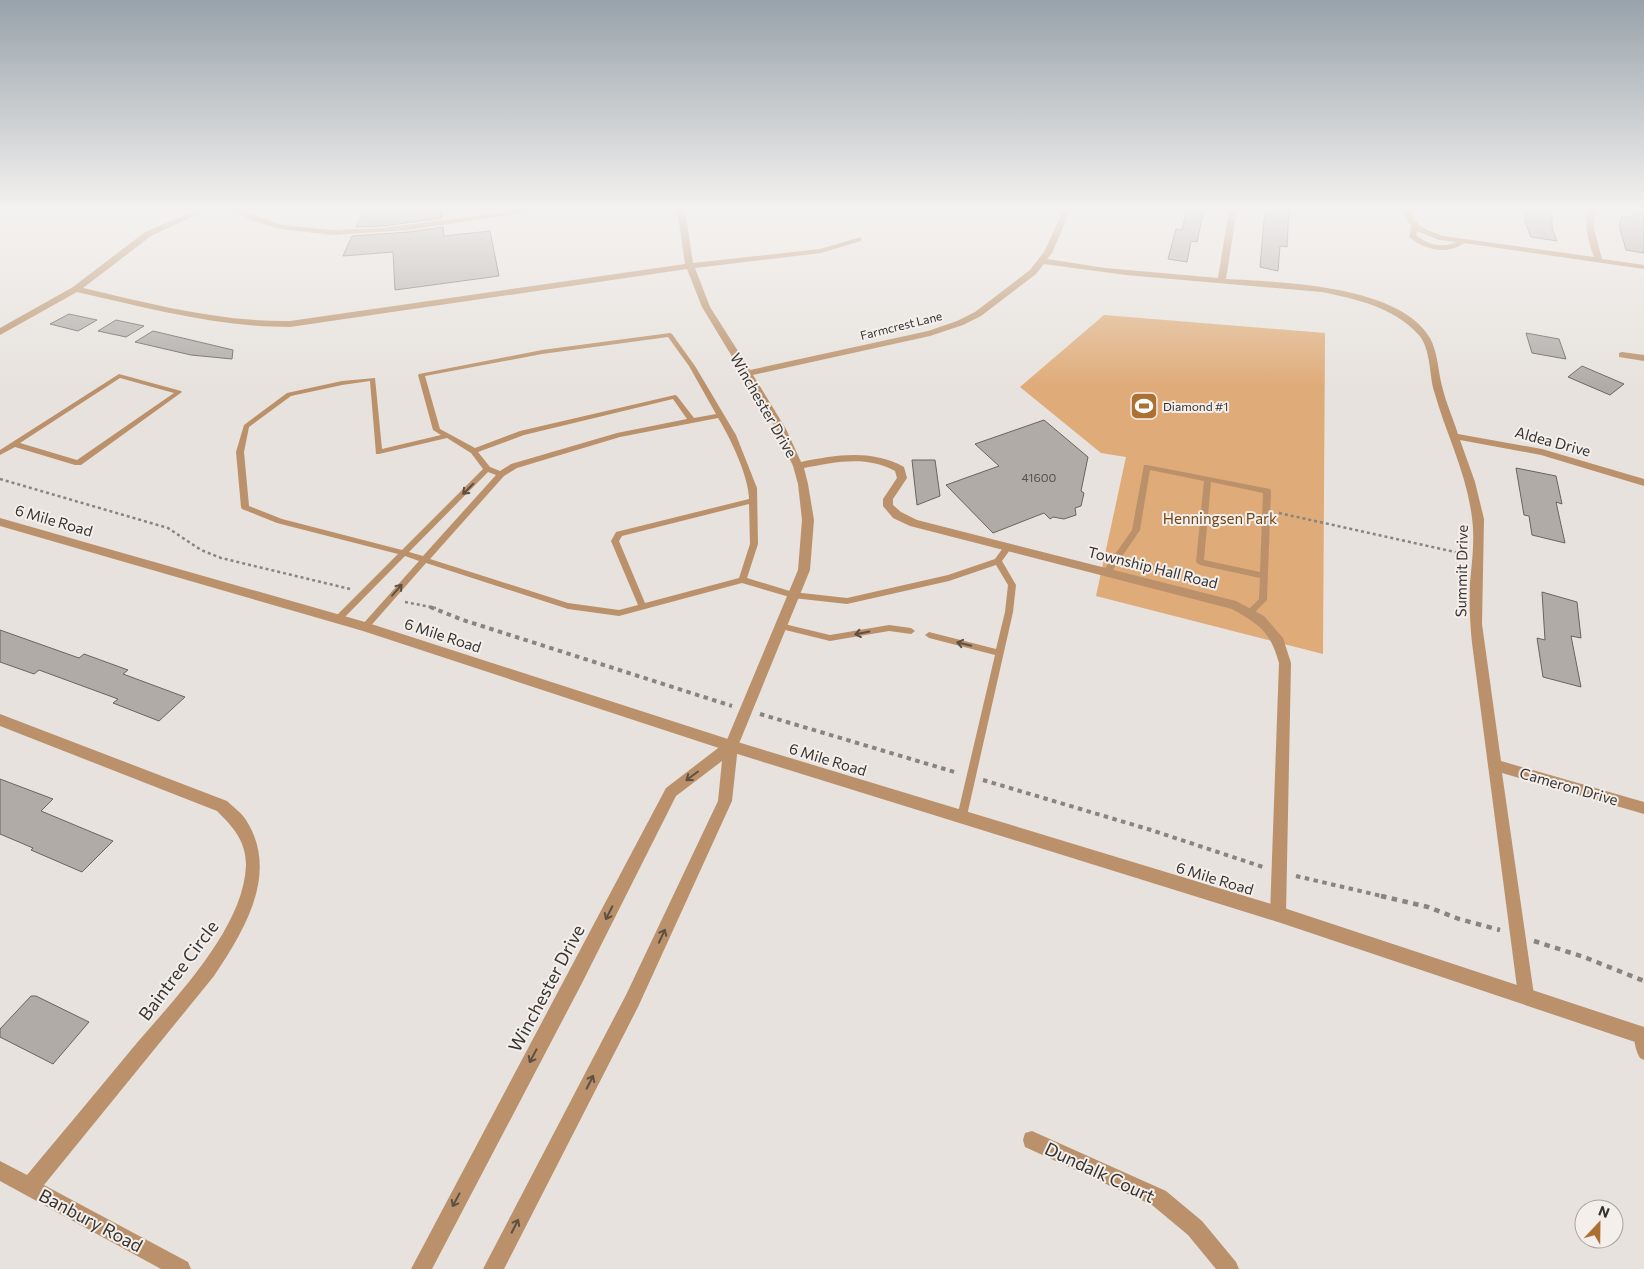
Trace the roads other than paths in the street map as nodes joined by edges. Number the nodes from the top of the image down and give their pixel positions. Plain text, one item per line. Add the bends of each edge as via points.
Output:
1 (102, 268) edge
2 (675, 268) edge
3 (691, 268) edge
4 (1037, 268) edge
5 (1087, 268) edge
6 (1224, 268) edge
7 (1222, 281) junction
8 (76, 288) junction
9 (0, 332) edge
10 (1622, 355) dead end
11 (1644, 358) edge
12 (746, 374) junction
13 (721, 415) junction
14 (692, 421) junction
15 (448, 436) junction
16 (1453, 436) junction
17 (14, 444) junction
18 (474, 451) junction
19 (0, 453) edge
20 (798, 466) junction
21 (487, 469) junction
22 (501, 474) junction
23 (1208, 479) junction
24 (1644, 483) edge
25 (754, 500) junction
26 (0, 522) edge
27 (1008, 547) junction
28 (404, 553) junction
29 (424, 560) junction
30 (998, 561) junction
31 (1107, 572) junction
32 (1264, 576) junction
33 (742, 580) junction
34 (793, 595) junction
35 (643, 607) junction
36 (1249, 613) junction
37 (338, 619) junction
38 (780, 626) junction
39 (365, 627) junction
40 (910, 631) dead end
41 (929, 635) dead end
42 (999, 652) junction
43 (0, 720) edge
44 (731, 746) junction
45 (1494, 765) junction
46 (1644, 808) edge
47 (962, 817) junction
48 (1278, 914) junction
49 (1526, 995) junction
50 (1642, 1035) edge
51 (1644, 1054) edge
52 (1032, 1140) dead end
53 (0, 1171) edge
54 (30, 1187) junction
55 (181, 1269) edge
56 (421, 1269) edge
57 (493, 1269) edge
58 (1229, 1269) edge

1 - 8 street
2 - 8 street via 274,325 224,322
3 - 12 street, Winchester Drive via 706,307
4 - 12 street, Farmcrest Lane via 990,307 960,323 930,333
5 - 7 street, Summit Drive
6 - 7 street
7 - 16 street, Summit Drive via 1338,293 1383,306 1404,317 1428,342 1438,390
8 - 9 street
10 - 11 street
12 - 20 street, Winchester Drive via 781,429
13 - 14 lane
13 - 15 lane via 670,335 542,352 421,375 438,430
13 - 25 lane via 754,488
14 - 18 lane via 675,396 522,433
14 - 22 lane via 619,436 514,466
15 - 18 lane
15 - 28 lane via 379,452 373,379 289,394 246,426 240,452 245,507 280,522
16 - 24 street, Aldea Drive via 1542,452
16 - 45 street, Summit Drive via 1471,486 1478,519 1476,626
17 - 17 lane via 120,376 179,392 78,462
17 - 19 lane
18 - 21 lane
20 - 27 street, Township Hall Road via 838,459 880,460 896,465 902,478 888,499 888,506 897,515 914,523
20 - 34 street, Winchester Drive via 806,502 807,541 804,570
21 - 22 lane
21 -> 28 lane
22 - 29 lane
23 - 31 lane via 1147,467 1136,530
23 - 32 lane via 1267,491
23 - 32 lane via 1200,562
25 - 33 lane via 754,544
25 - 35 lane via 619,534 615,540
26 - 37 street, 6 Mile Road
27 - 30 lane
27 - 31 street, Township Hall Road
28 - 29 lane
28 - 37 lane
29 - 35 lane via 568,606 619,613
39 -> 29 lane
30 - 34 lane via 949,578 847,601
30 - 42 lane via 1012,585
31 - 36 street, Township Hall Road via 1236,606
32 - 36 lane via 1263,600
33 - 34 lane
33 - 35 lane
34 - 38 street, Winchester Drive
36 - 48 street, Township Hall Road via 1260,619 1279,641 1285,663
37 - 39 street, 6 Mile Road
40 -> 38 lane via 889,628 830,638
38 - 44 street, Winchester Drive
39 - 44 street, 6 Mile Road
42 -> 41 lane
42 - 47 lane
43 - 54 street, Baintree Circle via 222,806 234,815 248,834 254,863 249,892 224,948
44 - 47 street, 6 Mile Road
44 -> 56 street, Winchester Drive via 671,792
57 -> 44 street, Winchester Drive via 632,1001 725,801
45 - 46 street, Cameron Drive
45 - 49 street, Summit Drive
47 - 48 street, 6 Mile Road
48 - 49 street, 6 Mile Road
49 - 50 street, 6 Mile Road
50 - 51 lane
52 - 58 street, Dundalk Court via 1159,1198 1195,1228
53 - 54 street, Banbury Road
54 - 55 street, Banbury Road

